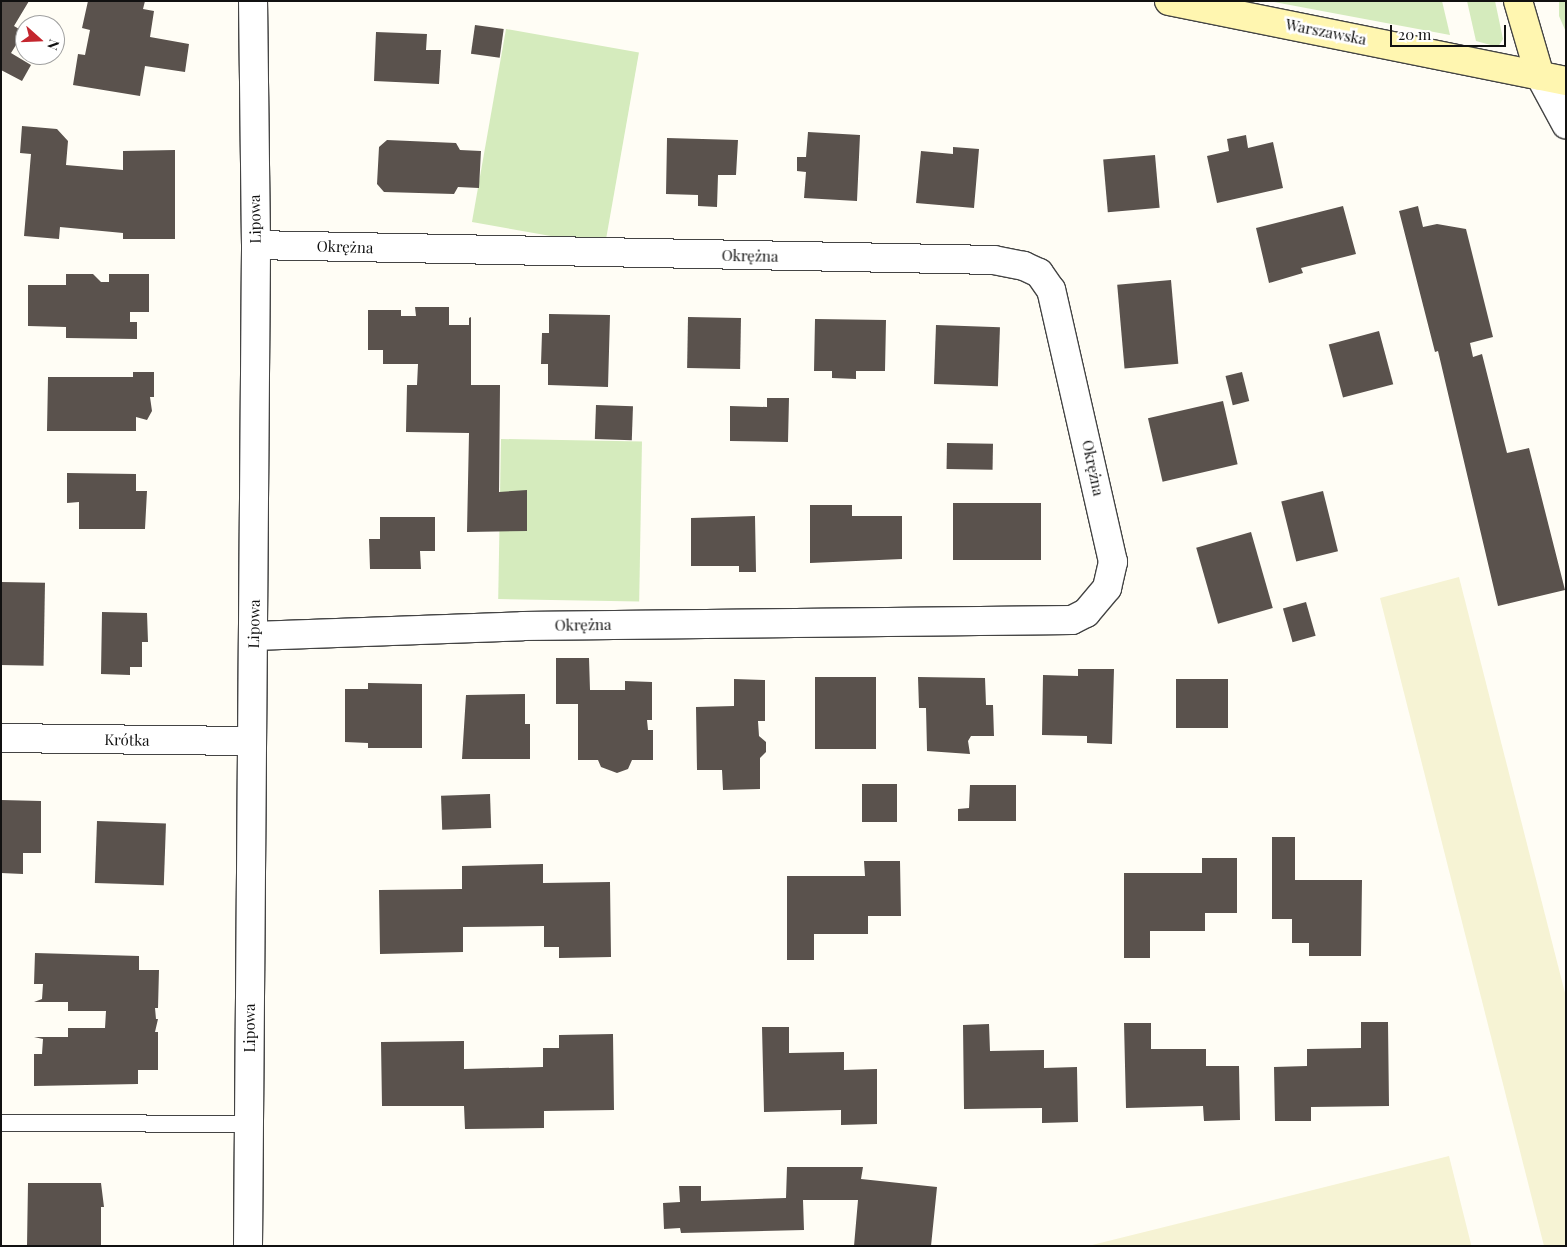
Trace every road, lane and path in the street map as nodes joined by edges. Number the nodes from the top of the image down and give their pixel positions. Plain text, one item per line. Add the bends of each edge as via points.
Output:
1 (253, 1) edge
2 (1169, 1) edge
3 (1518, 1) edge
4 (1553, 79) edge
5 (1566, 124) edge
6 (256, 245) junction
7 (254, 636) junction
8 (1, 738) edge
9 (252, 742) junction
10 (1, 1123) edge
11 (249, 1124) junction
12 (248, 1246) edge

1 - 6 street, Lipowa
2 - 4 main road, Warszawska
3 - 4 main road
4 - 5 street
6 - 7 street, Lipowa
6 - 7 street, Okrężna via 994,260 1024,266 1039,273 1051,290 1113,562 1107,588 1086,613 1072,620 523,626
7 - 9 street, Lipowa
8 - 9 street, Krótka
9 - 11 street, Lipowa
10 - 11 lane
11 - 12 street, Lipowa

